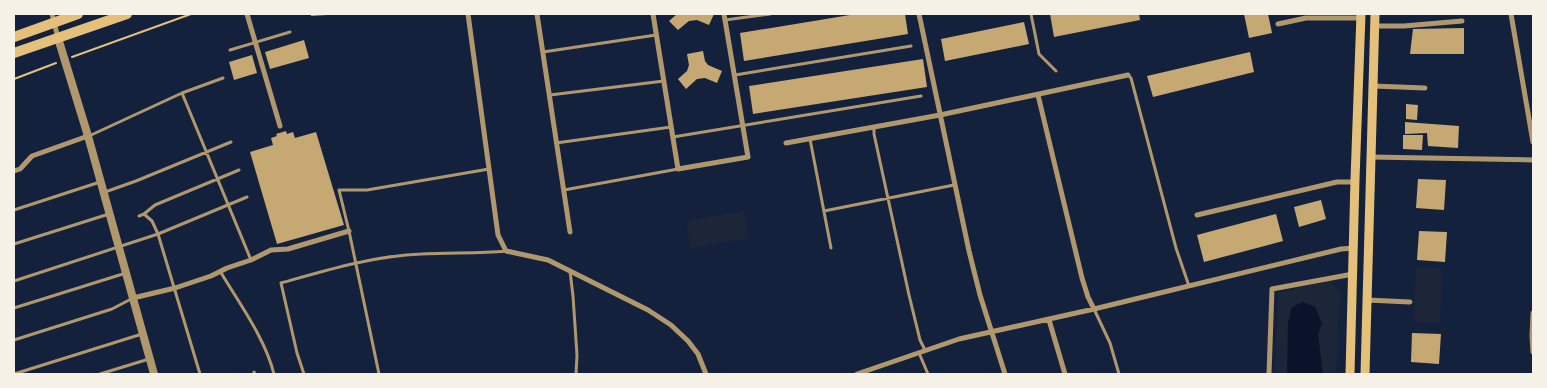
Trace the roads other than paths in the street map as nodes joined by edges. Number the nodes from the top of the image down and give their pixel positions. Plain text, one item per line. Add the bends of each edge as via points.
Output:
1 (78, 14) edge
2 (127, 14) edge
3 (247, 14) edge
4 (468, 14) edge
5 (537, 14) edge
6 (653, 14) edge
7 (724, 14) edge
8 (770, 14) edge
9 (919, 14) edge
10 (1031, 14) edge
11 (1375, 14) edge
12 (1512, 14) edge
13 (1361, 16) edge
14 (53, 18) edge
15 (725, 20) junction
16 (1462, 22) dead end
17 (1278, 24) dead end
18 (1374, 26) junction
19 (290, 32) dead end
20 (656, 35) junction
21 (14, 37) edge
22 (58, 38) junction
23 (256, 42) junction
24 (911, 46) dead end
25 (230, 50) dead end
26 (14, 53) edge
27 (543, 53) junction
28 (1056, 71) dead end
29 (1128, 75) joint
30 (734, 76) junction
31 (223, 78) dead end
32 (664, 81) junction
33 (1373, 86) junction
34 (1425, 88) dead end
35 (182, 93) junction
36 (549, 95) junction
37 (1038, 95) junction
38 (922, 96) dead end
39 (940, 114) junction
40 (280, 126) dead end
41 (742, 126) junction
42 (874, 127) junction
43 (671, 128) junction
44 (88, 136) junction
45 (673, 137) junction
46 (810, 138) junction
47 (231, 142) dead end
48 (1533, 142) edge
49 (556, 143) junction
50 (786, 143) dead end
51 (206, 151) junction
52 (1371, 158) junction
53 (1533, 160) edge
54 (678, 168) junction
55 (489, 169) junction
56 (239, 170) dead end
57 (14, 171) edge
58 (218, 179) junction
59 (101, 181) junction
60 (1354, 182) junction
61 (954, 185) junction
62 (563, 190) junction
63 (104, 192) junction
64 (246, 197) dead end
65 (888, 198) junction
66 (228, 204) junction
67 (14, 210) edge
68 (824, 211) junction
69 (110, 214) junction
70 (144, 214) junction
71 (1197, 215) dead end
72 (139, 216) dead end
73 (349, 231) junction
74 (570, 232) dead end
75 (158, 234) junction
76 (14, 244) edge
77 (119, 247) junction
78 (831, 248) dead end
79 (1354, 248) junction
80 (506, 251) junction
81 (251, 260) junction
82 (355, 262) junction
83 (220, 271) junction
84 (570, 271) junction
85 (126, 273) junction
86 (1353, 274) junction
87 (14, 281) edge
88 (1189, 286) junction
89 (175, 288) junction
90 (133, 298) junction
91 (1367, 300) junction
92 (1410, 302) dead end
93 (14, 308) edge
94 (1094, 309) junction
95 (1533, 313) edge
96 (1048, 320) junction
97 (992, 332) junction
98 (143, 334) junction
99 (14, 340) edge
100 (925, 350) junction
101 (1533, 352) edge
102 (920, 353) junction
103 (150, 359) junction
104 (14, 374) edge
105 (100, 374) edge
106 (154, 374) edge
107 (200, 374) edge
108 (274, 374) edge
109 (304, 374) edge
110 (379, 374) edge
111 (576, 374) edge
112 (706, 374) edge
113 (857, 374) edge
114 (928, 374) edge
115 (1005, 374) edge
116 (1065, 374) edge
117 (1119, 374) edge
118 (1269, 374) edge
119 (1350, 374) edge
120 (1364, 374) edge

1 - 14 main road
2 - 22 main road
3 - 23 street
4 - 55 street
5 - 27 street
6 - 20 street
7 - 15 street
8 - 15 lane
9 - 39 street
10 - 28 lane via 1039,54
11 - 18 main road
12 - 48 street
13 - 17 street via 1306,18
13 - 60 main road
14 - 21 main road
14 - 22 street
15 - 30 street
16 - 18 street
18 - 33 main road
19 - 23 lane
20 - 27 lane
20 - 32 street
22 - 26 main road
22 - 44 street
23 - 25 lane
23 - 40 street
24 - 30 lane
27 - 36 street
29 - 37 street
29 - 88 lane
30 - 41 street
31 - 35 lane
32 - 36 lane
32 - 43 street
33 - 34 street
33 - 52 main road
35 - 44 lane
35 - 51 lane
36 - 49 street
37 - 39 street
37 - 94 street via 1082,278
38 - 41 lane
39 - 42 street
39 - 61 street
41 - 45 lane
41 - 54 street via 748,157
42 - 46 street
42 - 65 lane
43 - 45 street
43 - 49 lane
44 - 57 street via 32,156
44 - 59 street
45 - 54 street
46 - 50 street
46 - 68 lane
47 - 51 lane
49 - 62 street
51 - 58 lane
51 - 63 lane
52 - 53 street
52 - 91 main road
54 - 62 lane
55 - 73 lane via 367,190 338,190
55 - 80 street via 498,235
56 - 58 lane
58 - 66 lane
58 - 70 lane via 155,205
59 - 63 street
59 - 67 lane
60 - 71 street via 1337,182
60 - 79 main road
61 - 65 lane
61 - 97 street
62 - 74 street
63 - 69 street
64 - 66 lane
65 - 68 lane
65 - 100 lane
66 - 75 lane
66 - 81 lane
68 - 78 lane
69 - 76 lane
69 - 77 street
70 - 72 lane
70 - 75 lane via 152,221
73 - 81 street via 288,249 271,250
73 - 82 lane
75 - 77 lane
75 - 89 lane
77 - 85 street
77 - 87 lane
79 - 86 main road
79 - 88 street
80 - 82 lane via 420,254
80 - 84 street via 548,260
81 - 83 street
82 - 109 lane via 281,283
82 - 110 lane
83 - 89 street
83 - 108 lane via 270,358
84 - 111 lane
84 - 112 street via 671,325 698,354
85 - 90 street
85 - 93 lane
86 - 118 street via 1272,289
86 - 119 main road
88 - 94 street
89 - 90 street
89 - 107 lane
90 - 98 street
90 - 99 lane via 112,310
91 - 92 street
91 - 120 main road
94 - 96 street
94 - 117 lane via 1110,343
95 - 101 street
96 - 97 street
96 - 116 street
97 - 100 street
97 - 115 street
98 - 103 street
98 - 104 lane
100 - 102 street
102 - 113 street
102 - 114 lane
103 - 105 lane
103 - 106 street

